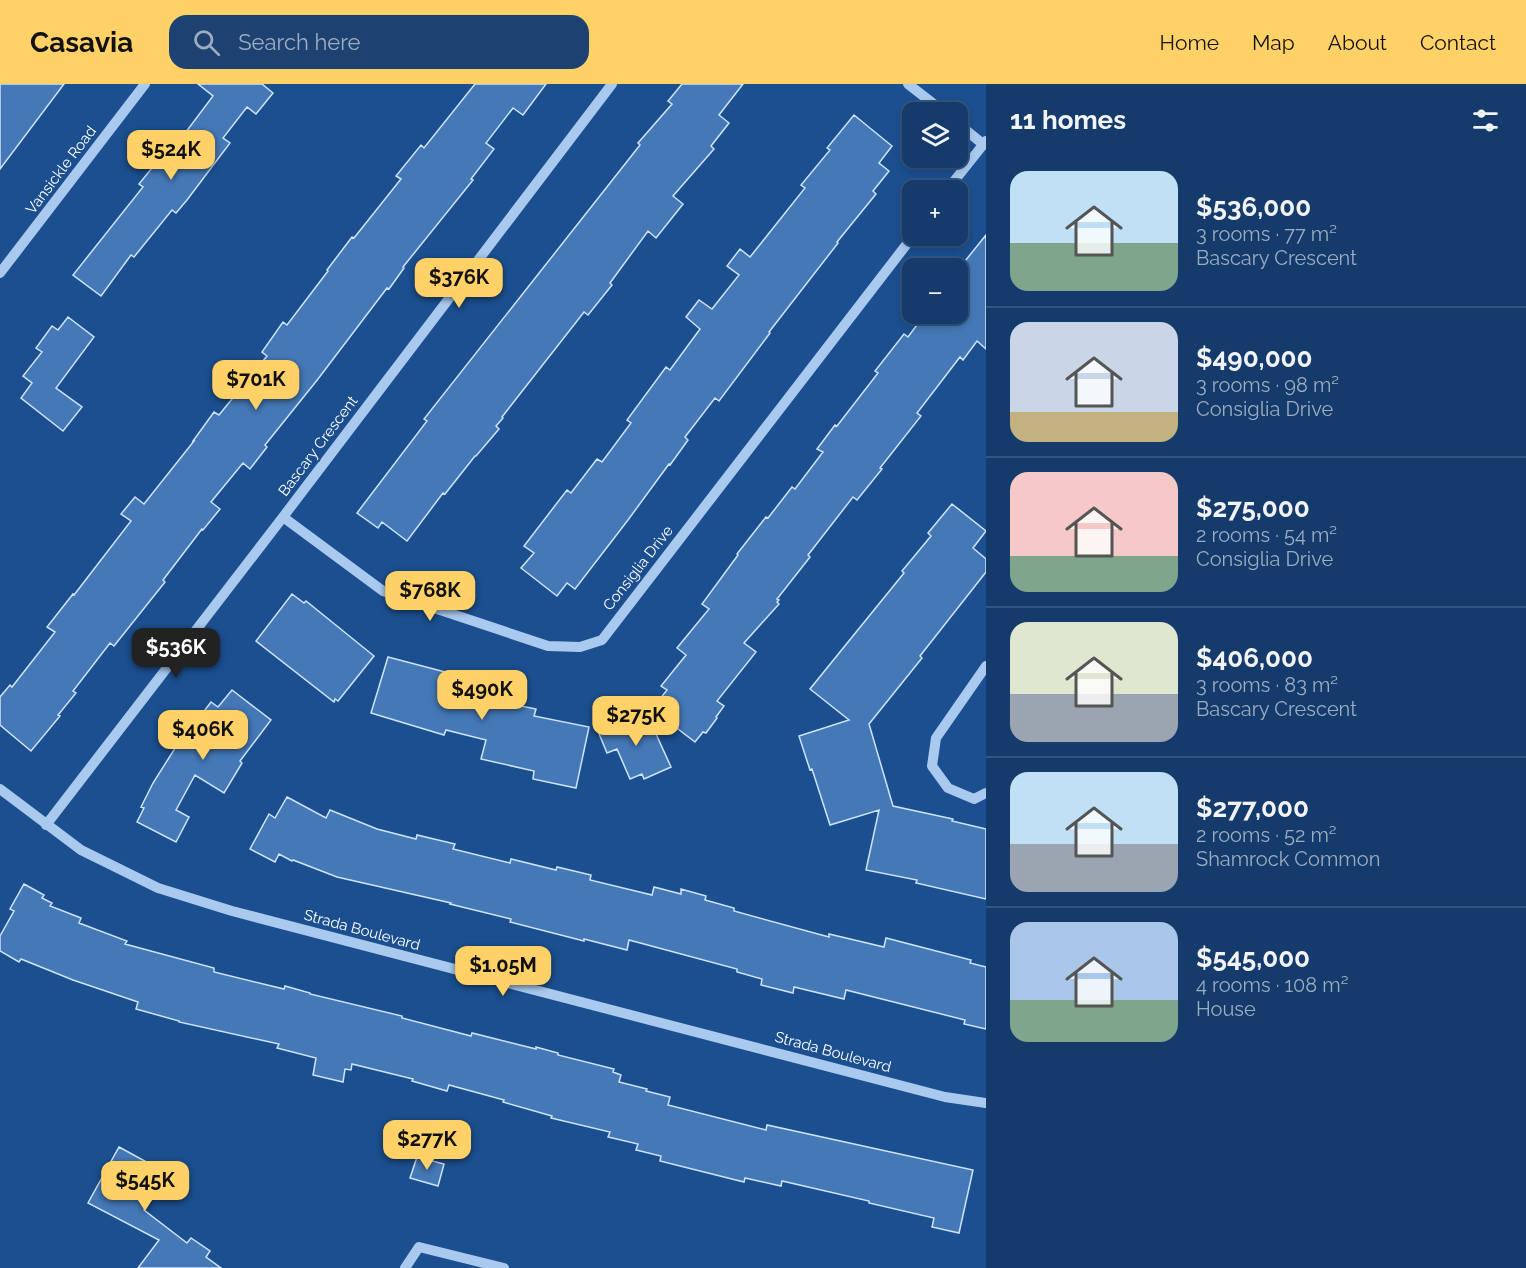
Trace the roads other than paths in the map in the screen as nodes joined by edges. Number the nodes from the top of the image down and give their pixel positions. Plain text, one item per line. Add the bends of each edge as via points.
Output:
1 (145, 84) edge
2 (612, 84) edge
3 (908, 84) edge
4 (931, 102) edge
5 (968, 130) edge
6 (985, 142) edge
7 (955, 180) edge
8 (905, 246) edge
9 (0, 273) edge
10 (283, 517) junction
11 (986, 666) edge
12 (0, 789) edge
13 (986, 793) edge
14 (45, 825) junction
15 (986, 1103) edge
16 (405, 1268) edge
17 (504, 1268) edge

1 - 9 street, Vansickle Road
2 - 10 street, Bascary Crescent
3 - 4 street
5 - 6 street
6 - 7 street
8 - 10 street, Consiglia Drive via 602,640 580,647 548,646 382,591
10 - 14 street, Bascary Crescent
11 - 13 street via 936,738 932,766 948,788 974,799
12 - 14 street, Strada Boulevard
14 - 15 street, Strada Boulevard via 81,850 158,888 232,911 945,1097
16 - 17 street via 419,1247

